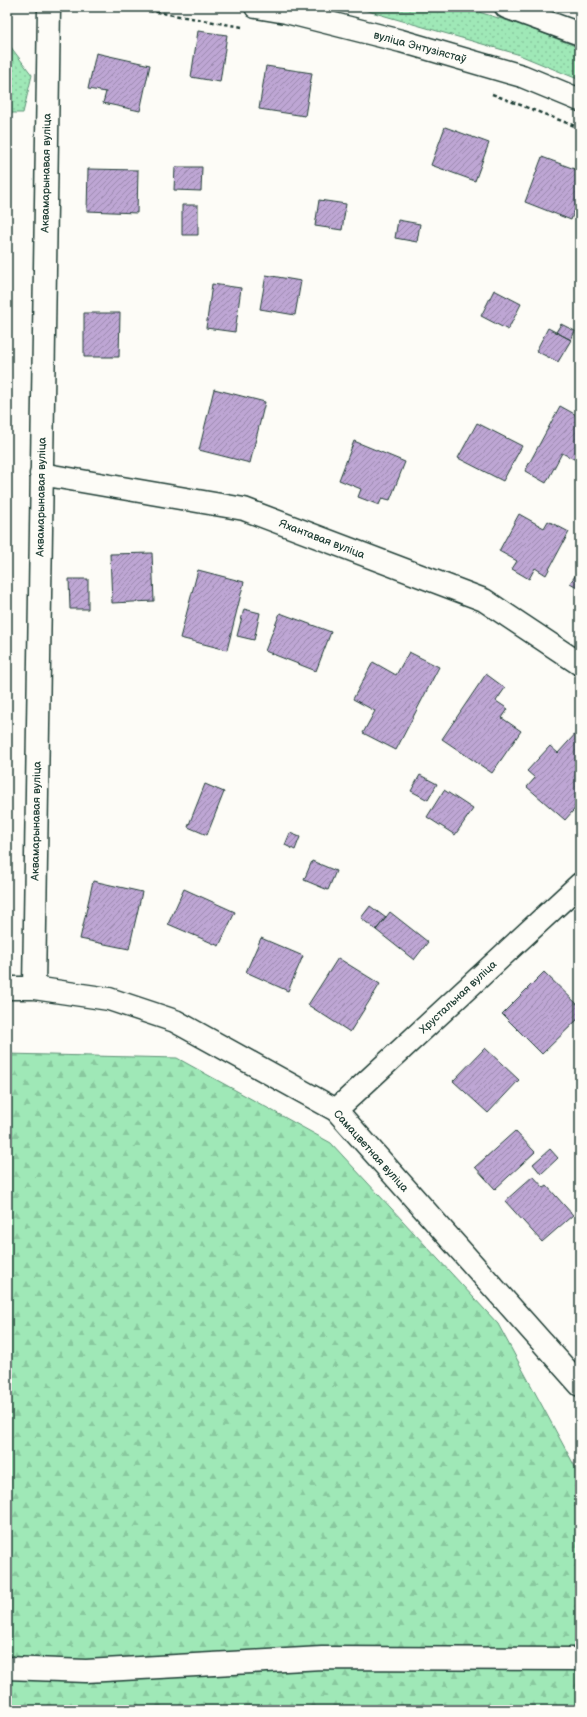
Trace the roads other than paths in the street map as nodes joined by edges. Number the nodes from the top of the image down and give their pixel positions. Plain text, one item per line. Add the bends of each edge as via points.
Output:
1 (49, 7) edge
2 (256, 7) edge
3 (506, 7) edge
4 (580, 34) edge
5 (580, 100) edge
6 (41, 474) junction
7 (580, 664) edge
8 (580, 884) edge
9 (7, 988) edge
10 (34, 988) junction
11 (336, 1110) junction
12 (580, 1385) edge
13 (580, 1659) edge
14 (7, 1668) edge

1 - 6 street, Аквамарынавая вуліца
2 - 5 street, вуліца Энтузіястаў via 286,12 408,43 522,76
3 - 4 street
6 - 7 street, Яхантавая вуліца via 244,510 484,600
6 - 10 street, Аквамарынавая вуліца
8 - 11 street, Хрустальная вуліца
9 - 10 street, Самацветная вуліца
10 - 11 street, Самацветная вуліца via 109,999 175,1021
11 - 12 street, Самацветная вуліца
13 - 14 street via 322,1658 86,1671

